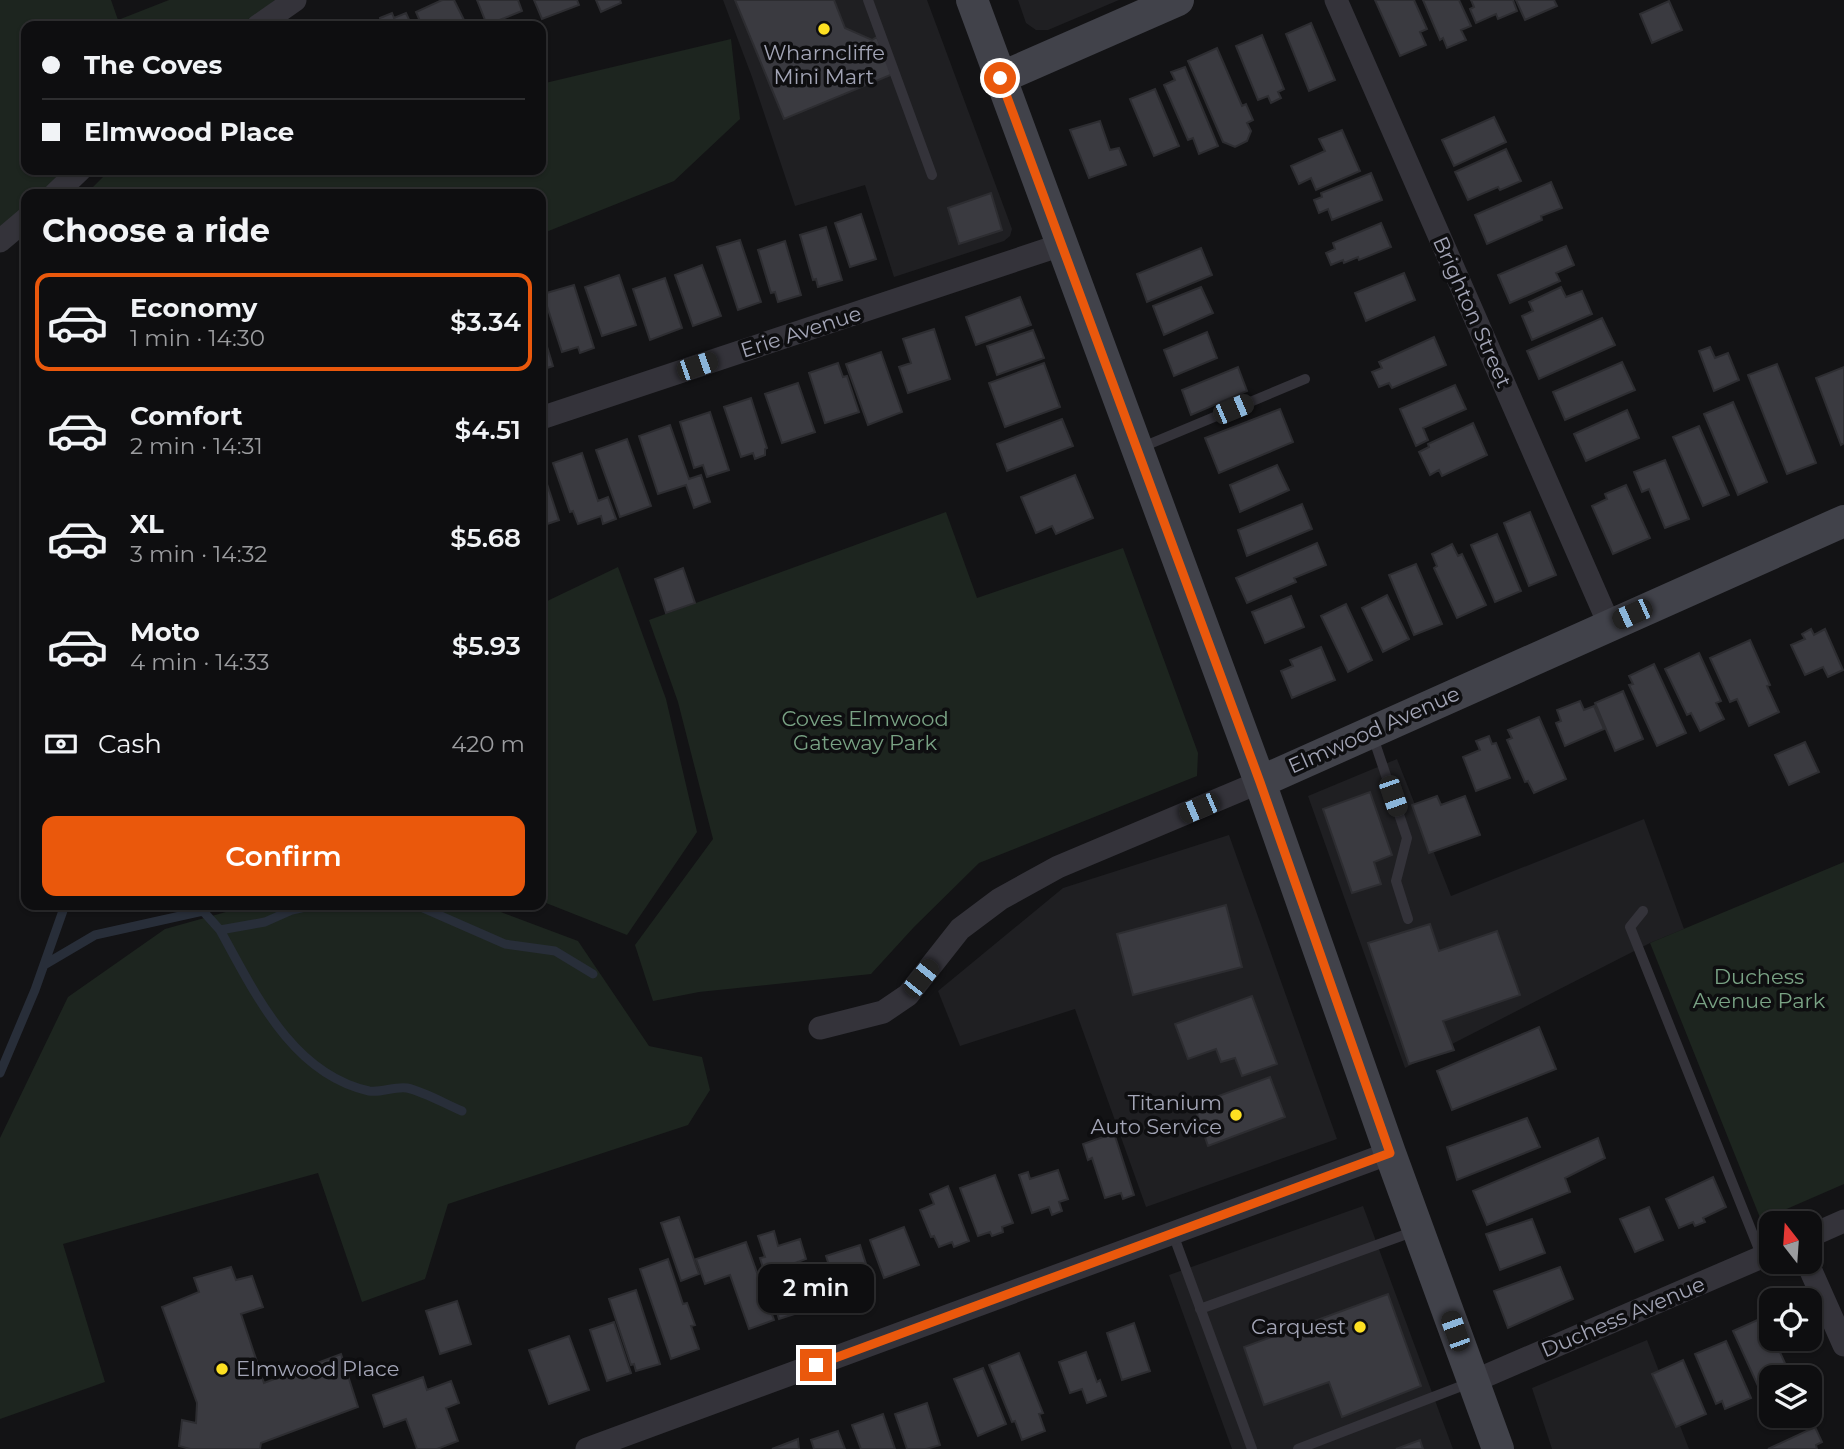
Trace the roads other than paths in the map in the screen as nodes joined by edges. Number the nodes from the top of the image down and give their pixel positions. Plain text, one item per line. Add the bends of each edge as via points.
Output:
1 (295, 0) edge
2 (868, 0) edge
3 (972, 0) edge
4 (1178, 0) edge
5 (1336, 0) edge
6 (265, 21) edge
7 (1000, 78) junction
8 (75, 175) edge
9 (932, 175) dead end
10 (60, 189) edge
11 (21, 223) edge
12 (0, 242) edge
13 (1062, 245) junction
14 (1305, 379) dead end
15 (546, 416) edge
16 (1137, 449) junction
17 (1844, 521) edge
18 (1609, 624) junction
19 (1371, 731) junction
20 (1260, 782) junction
21 (1643, 911) dead end
22 (1408, 919) dead end
23 (820, 1028) dead end
24 (1390, 1153) junction
25 (1844, 1220) edge
26 (1418, 1230) junction
27 (1822, 1230) edge
28 (1173, 1234) junction
29 (1759, 1236) edge
30 (1759, 1258) edge
31 (1812, 1274) edge
32 (1200, 1309) junction
33 (1844, 1345) edge
34 (1474, 1381) junction
35 (586, 1449) edge
36 (1252, 1449) edge
37 (1298, 1449) edge
38 (1498, 1449) edge

1 - 6 street
2 - 9 lane
3 - 7 main road
4 - 7 main road
5 - 18 street, Brighton Street
7 - 13 main road
8 - 10 street
11 - 12 street
13 - 15 street, Erie Avenue
13 - 16 main road
14 - 16 lane
16 - 20 main road
17 - 18 main road, Elmwood Avenue
18 - 19 main road, Elmwood Avenue
19 - 20 main road, Elmwood Avenue
19 - 22 lane via 1407,838 1396,881
20 - 23 street, Elmwood Avenue via 1058,867 1000,899 961,929 908,995 883,1012
20 - 24 main road
21 - 29 lane via 1630,927
24 - 26 main road
24 - 28 street
25 - 27 street
26 - 32 lane
26 - 34 main road
28 - 32 lane
28 - 35 street
30 - 34 street, Duchess Avenue
31 - 33 street
32 - 36 lane
34 - 37 lane
34 - 38 main road

